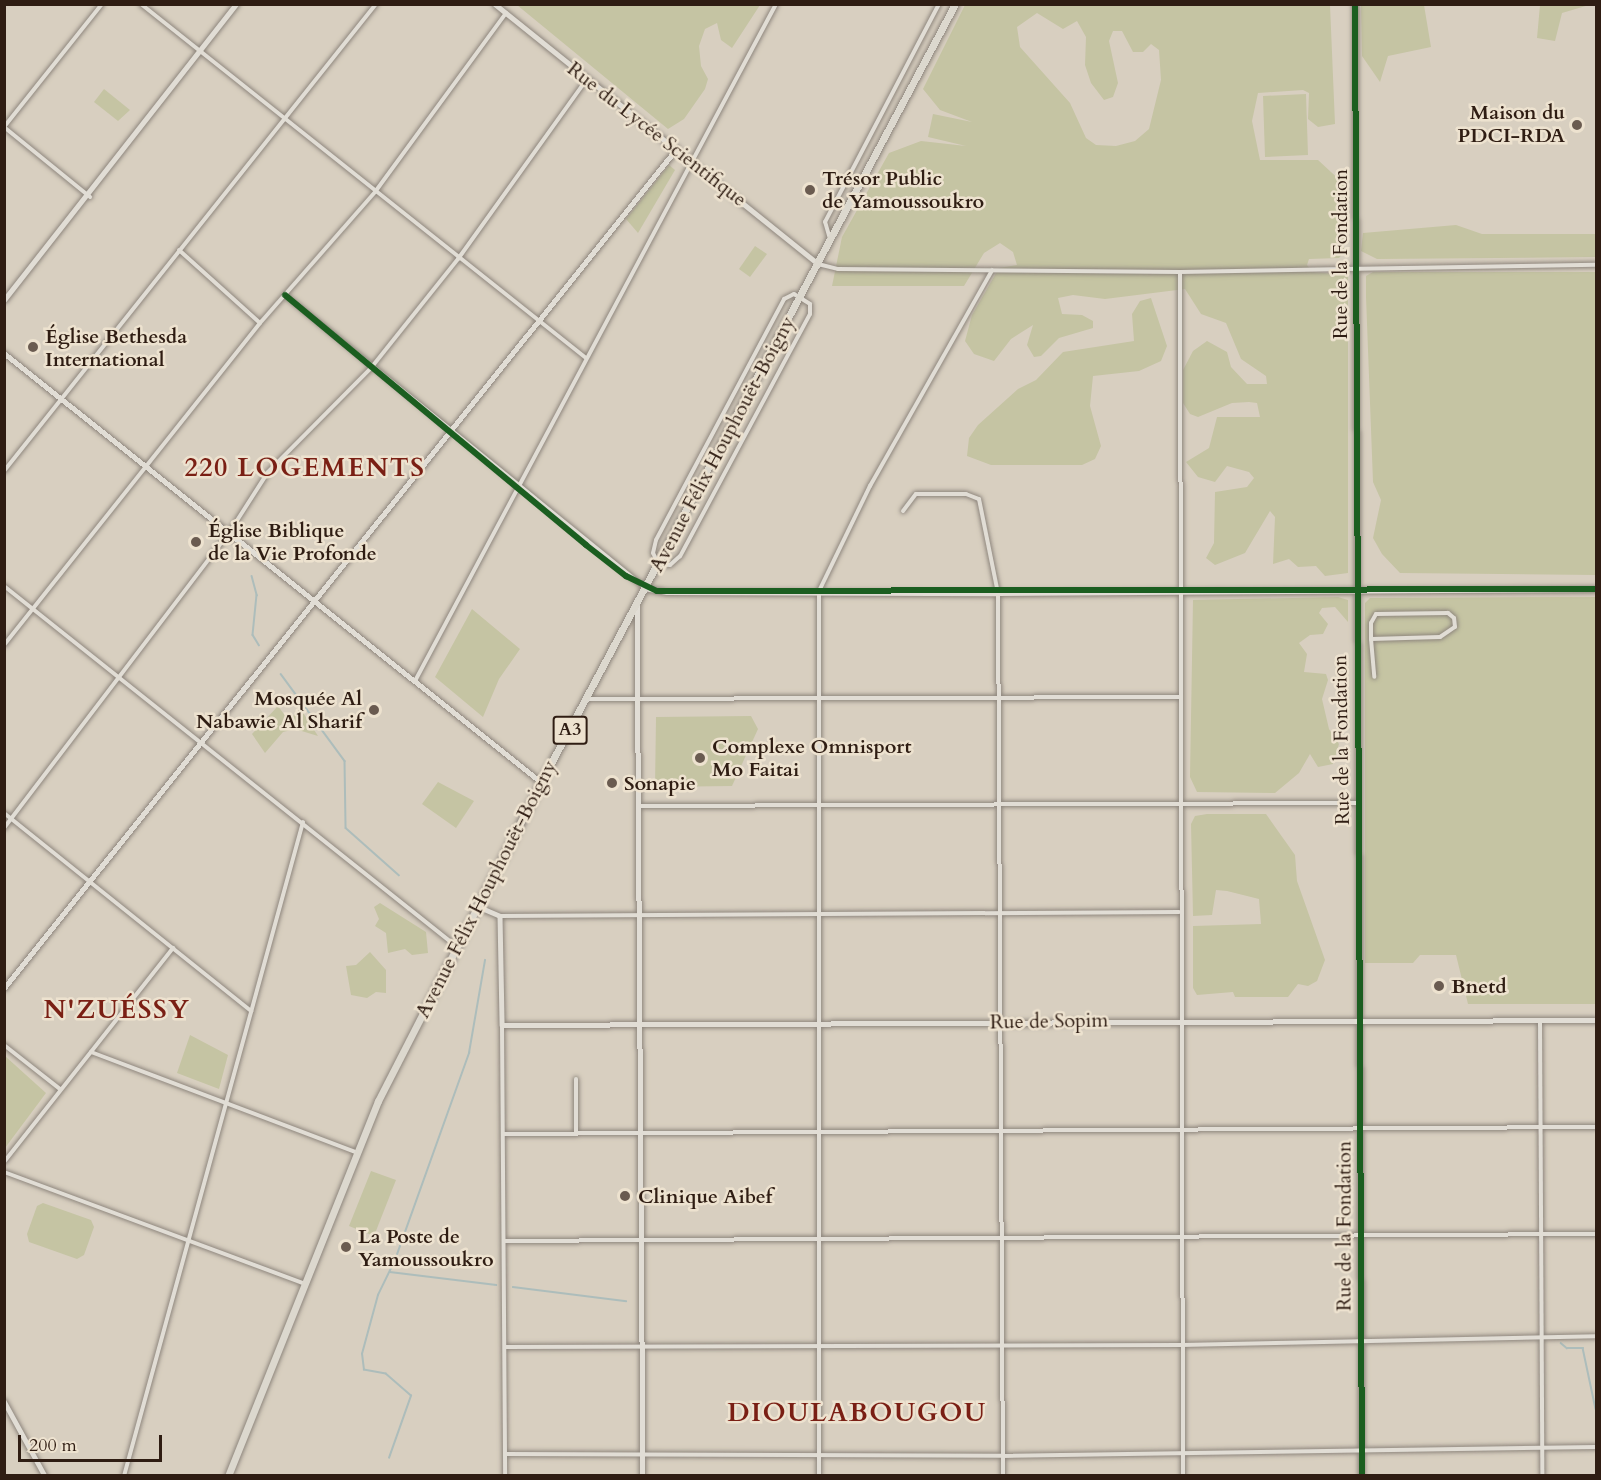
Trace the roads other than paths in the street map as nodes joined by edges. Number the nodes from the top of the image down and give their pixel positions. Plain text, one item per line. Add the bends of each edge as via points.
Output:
1 (102, 4) edge
2 (141, 4) edge
3 (237, 4) edge
4 (376, 4) edge
5 (495, 4) edge
6 (776, 4) edge
7 (939, 4) edge
8 (955, 4) edge
9 (1355, 4) edge
10 (506, 13) junction
11 (199, 51) junction
12 (587, 79) junction
13 (284, 119) junction
14 (4, 127) edge
15 (677, 148) junction
16 (692, 161) junction
17 (375, 192) junction
18 (90, 197) junction
19 (831, 240) junction
20 (179, 250) junction
21 (458, 259) junction
22 (818, 264) junction
23 (1596, 265) edge
24 (1356, 267) junction
25 (992, 270) junction
26 (1180, 272) junction
27 (285, 295) junction
28 (802, 295) junction
29 (4, 300) edge
30 (535, 321) junction
31 (260, 323) junction
32 (4, 352) edge
33 (586, 358) junction
34 (371, 368) junction
35 (60, 399) junction
36 (449, 430) junction
37 (147, 465) junction
38 (4, 471) edge
39 (516, 486) junction
40 (903, 511) dead end
41 (229, 533) junction
42 (658, 564) junction
43 (4, 586) edge
44 (644, 588) junction
45 (1357, 588) junction
46 (1596, 589) edge
47 (1180, 590) junction
48 (819, 591) junction
49 (998, 592) junction
50 (312, 601) junction
51 (637, 604) junction
52 (33, 609) junction
53 (1371, 639) junction
54 (4, 645) edge
55 (117, 674) junction
56 (1374, 677) dead end
57 (416, 681) junction
58 (1179, 697) junction
59 (637, 698) junction
60 (816, 698) junction
61 (586, 699) junction
62 (999, 700) junction
63 (202, 742) junction
64 (542, 782) junction
65 (1358, 803) junction
66 (818, 805) junction
67 (1179, 805) junction
68 (638, 806) junction
69 (999, 806) junction
70 (4, 813) edge
71 (12, 819) junction
72 (303, 822) junction
73 (4, 828) edge
74 (90, 881) junction
75 (477, 906) junction
76 (1179, 912) junction
77 (639, 914) junction
78 (820, 914) junction
79 (500, 916) junction
80 (1000, 916) junction
81 (456, 946) junction
82 (173, 948) junction
83 (4, 988) edge
84 (251, 1011) junction
85 (1179, 1020) junction
86 (1360, 1020) junction
87 (1540, 1020) junction
88 (1596, 1020) edge
89 (819, 1022) junction
90 (999, 1022) junction
91 (640, 1024) junction
92 (502, 1025) junction
93 (4, 1045) edge
94 (91, 1052) junction
95 (576, 1079) dead end
96 (60, 1089) junction
97 (226, 1103) junction
98 (1360, 1127) junction
99 (1540, 1127) junction
100 (1596, 1127) edge
101 (1181, 1128) junction
102 (819, 1129) junction
103 (1000, 1130) junction
104 (576, 1132) junction
105 (640, 1132) junction
106 (503, 1134) junction
107 (356, 1152) junction
108 (4, 1162) edge
109 (4, 1172) edge
110 (1001, 1234) junction
111 (1181, 1234) junction
112 (1360, 1234) junction
113 (1541, 1234) junction
114 (1596, 1234) edge
115 (819, 1235) junction
116 (641, 1239) junction
117 (188, 1241) junction
118 (504, 1241) junction
119 (303, 1283) junction
120 (1596, 1336) edge
121 (1541, 1340) junction
122 (1360, 1343) junction
123 (642, 1345) junction
124 (819, 1345) junction
125 (1182, 1345) junction
126 (1002, 1346) junction
127 (505, 1347) junction
128 (4, 1401) edge
129 (1542, 1447) junction
130 (1596, 1447) edge
131 (643, 1452) junction
132 (1362, 1452) junction
133 (505, 1454) junction
134 (1183, 1455) junction
135 (819, 1456) junction
136 (1003, 1456) junction
137 (45, 1476) edge
138 (124, 1476) edge
139 (228, 1476) edge
140 (505, 1476) edge
141 (643, 1476) edge
142 (819, 1476) edge
143 (1003, 1476) edge
144 (1183, 1476) edge
145 (1362, 1476) edge
146 (1542, 1476) edge

1 - 14 street
2 - 11 street
3 - 11 street
4 - 13 street
5 - 10 street, Rue du Lycée Scientifique
6 - 16 street
7 - 19 street via 825,222
8 - 19 highway, Avenue Félix Houphouët-Boigny / A3
9 - 24 street, Rue de la Fondation
10 - 12 street, Rue du Lycée Scientifique
10 - 17 street
11 - 13 street
11 - 18 street
12 - 15 street, Rue du Lycée Scientifique
12 - 21 street
13 - 17 street
13 - 20 street
14 - 18 street
15 - 16 street, Rue du Lycée Scientifique
15 - 30 street
16 - 22 street, Rue du Lycée Scientifique
16 - 33 street
17 - 21 street
17 - 27 street
18 - 29 street
19 - 22 highway, Avenue Félix Houphouët-Boigny / A3
20 - 31 street
20 - 35 street
21 - 30 street
21 - 34 street
22 - 25 street via 838,269
22 - 28 highway, Avenue Félix Houphouët-Boigny / A3
23 - 24 street
24 - 26 street
24 - 45 street, Rue de la Fondation
25 - 26 street
25 - 48 street via 870,486
26 - 47 street
27 - 31 street
27 - 34 street
28 - 42 highway, Avenue Félix Houphouët-Boigny / A3
28 - 42 street via 784,299 656,540 653,553
28 - 42 street via 810,304 810,314 714,494 676,561
30 - 33 street
30 - 36 street
31 - 37 street
32 - 35 street
33 - 39 street
34 - 36 street
34 - 41 street via 268,472
35 - 37 street
35 - 38 street
36 - 39 street
36 - 50 street
37 - 41 street
37 - 52 street
39 - 44 street
39 - 57 street
40 - 49 street via 916,494 966,494 979,499
41 - 50 street
41 - 55 street
42 - 44 highway, Avenue Félix Houphouët-Boigny / A3
43 - 52 street
44 - 48 street via 667,592
44 - 51 highway, Avenue Félix Houphouët-Boigny / A3
45 - 46 street
45 - 47 street
45 - 65 street, Rue de la Fondation
47 - 49 street
47 - 58 street
48 - 49 street
48 - 60 street
49 - 62 street
50 - 57 street
50 - 63 street
51 - 59 street
51 - 61 highway, Avenue Félix Houphouët-Boigny / A3
52 - 54 street
52 - 55 street
53 - 53 street via 1376,614 1448,613 1454,618 1455,627 1440,637
53 - 56 street
55 - 63 street
55 - 71 street
57 - 64 street
58 - 62 street
58 - 67 street
59 - 60 street
59 - 61 street
59 - 68 street
60 - 62 street
60 - 66 street
61 - 64 highway, Avenue Félix Houphouët-Boigny / A3
62 - 69 street
63 - 72 street
63 - 74 street
64 - 75 highway, Avenue Félix Houphouët-Boigny / A3
65 - 67 street
65 - 86 street, Rue de la Fondation
66 - 68 street
66 - 69 street
66 - 78 street
67 - 69 street
67 - 76 street
68 - 77 street
69 - 80 street
70 - 71 street
71 - 73 street
71 - 74 street
72 - 81 street
72 - 84 street
74 - 82 street
74 - 83 street
75 - 79 street
75 - 81 highway, Avenue Félix Houphouët-Boigny / A3
76 - 80 street
76 - 85 street
77 - 78 street
77 - 79 street
77 - 91 street
78 - 80 street
78 - 89 street
79 - 92 street
80 - 90 street
81 - 107 highway, Avenue Félix Houphouët-Boigny / A3
82 - 84 street
82 - 94 street
84 - 97 street
85 - 86 street, Rue de Sopim
85 - 90 street, Rue de Sopim
85 - 101 street
86 - 87 street, Rue de Sopim
86 - 98 street, Rue de la Fondation
87 - 88 street, Rue de Sopim
87 - 99 street
89 - 90 street, Rue de Sopim
89 - 91 street, Rue de Sopim
89 - 102 street
90 - 103 street
91 - 92 street, Rue de Sopim
91 - 105 street
92 - 106 street
93 - 96 street
94 - 96 street
94 - 97 street
95 - 104 street
96 - 108 street
97 - 107 street
97 - 117 street
98 - 99 street
98 - 101 street
98 - 112 street, Rue de la Fondation
99 - 100 street
99 - 113 street
101 - 103 street
101 - 111 street
102 - 103 street
102 - 105 street
102 - 115 street
103 - 110 street
104 - 105 street
104 - 106 street
105 - 116 street
106 - 118 street
107 - 119 highway, Avenue Félix Houphouët-Boigny / A3
109 - 117 street
110 - 111 street
110 - 115 street
110 - 126 street
111 - 112 street
111 - 125 street
112 - 113 street
112 - 122 street, Rue de la Fondation
113 - 114 street
113 - 121 street
115 - 116 street
115 - 124 street
116 - 118 street
116 - 123 street
117 - 119 street
117 - 138 street
118 - 127 street
119 - 139 highway, Avenue Félix Houphouët-Boigny / A3
120 - 121 street
121 - 122 street
121 - 129 street
122 - 125 street
122 - 132 street, Rue de la Fondation
123 - 124 street
123 - 127 street
123 - 131 street
124 - 126 street
124 - 135 street
125 - 126 street
125 - 134 street
126 - 136 street
127 - 133 street
128 - 137 street
129 - 130 street
129 - 132 street
129 - 146 street
131 - 133 street
131 - 135 street
131 - 141 street
132 - 134 street
132 - 145 street, Rue de la Fondation
133 - 140 street
134 - 136 street
134 - 144 street
135 - 136 street
135 - 142 street
136 - 143 street

